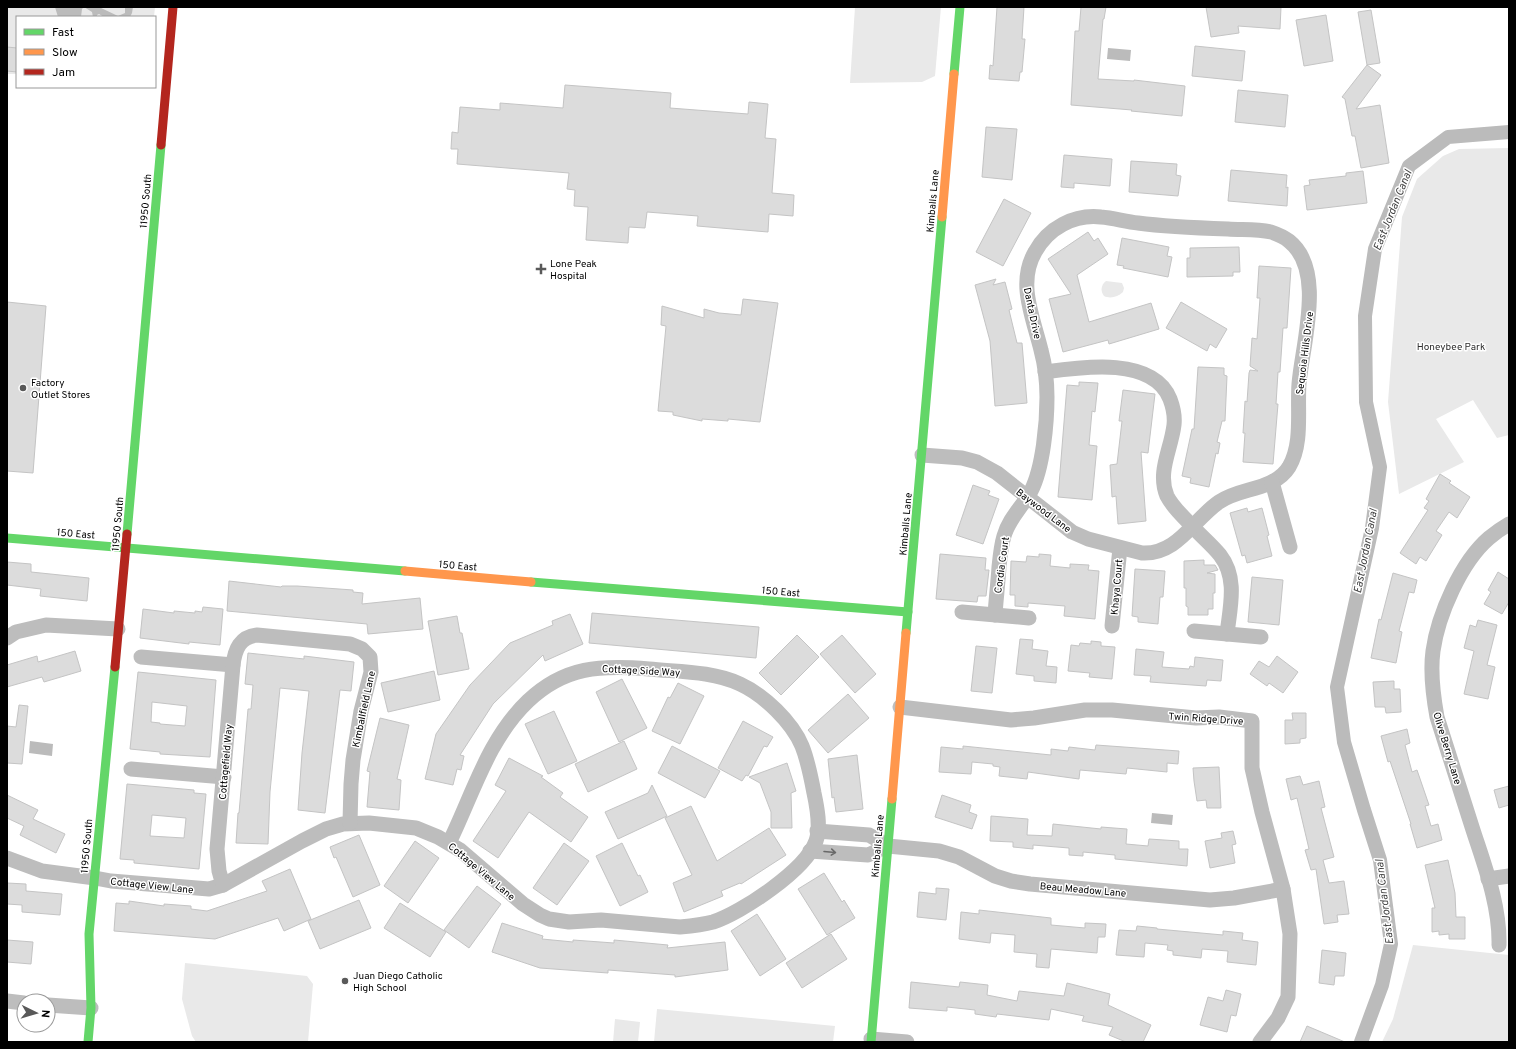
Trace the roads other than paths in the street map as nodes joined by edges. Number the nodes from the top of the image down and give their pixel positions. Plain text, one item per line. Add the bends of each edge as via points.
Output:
1 (173, 7) edge
2 (960, 7) edge
3 (1289, 241) joint
4 (1045, 372) junction
5 (922, 455) junction
6 (1287, 470) joint
7 (1272, 482) junction
8 (1027, 497) junction
9 (1509, 524) edge
10 (1192, 526) junction
11 (7, 538) edge
12 (1290, 547) dead end
13 (1120, 548) junction
14 (126, 549) junction
15 (908, 612) junction
16 (962, 612) dead end
17 (995, 615) junction
18 (1029, 618) dead end
19 (1112, 626) dead end
20 (118, 629) junction
21 (1194, 631) dead end
22 (1227, 634) junction
23 (1261, 637) dead end
24 (7, 638) edge
25 (243, 640) joint
26 (141, 657) dead end
27 (233, 665) junction
28 (900, 707) junction
29 (131, 769) dead end
30 (224, 777) junction
31 (350, 823) junction
32 (815, 841) junction
33 (449, 843) junction
34 (888, 846) junction
35 (7, 858) edge
36 (1509, 876) edge
37 (94, 878) junction
38 (1488, 879) junction
39 (223, 885) junction
40 (1283, 889) junction
41 (1498, 945) dead end
42 (56, 1006) edge
43 (91, 1008) junction
44 (871, 1041) edge
45 (88, 1042) edge
46 (907, 1042) edge
47 (1260, 1042) edge

1 - 14 street, 11950 South
2 - 5 street, Kimballs Lane
3 - 4 street, Danta Drive via 1277,234 1262,231 1151,225 1103,217 1084,217 1066,222 1044,238 1034,254 1026,280
3 - 6 street, Sequoia Hills Drive via 1305,262 1310,308 1300,379 1297,445
4 - 8 street, Danta Drive via 1047,396 1040,466 1036,481
4 - 10 street via 1083,368 1130,370 1148,376 1162,387 1169,396 1174,418 1164,468 1165,490 1172,505
5 - 8 street, Baywood Lane via 962,458 977,462
5 - 15 street, Kimballs Lane
6 - 7 street, Baywood Lane
7 - 10 street, Baywood Lane via 1225,498
7 - 12 street
8 - 13 street, Baywood Lane via 1072,532
8 - 17 street, Cordia Court via 1004,534
9 - 38 street, Olive Berry Lane via 1488,538 1456,582 1445,604 1433,651 1432,682 1437,717
10 - 13 street, Baywood Lane via 1172,546 1157,552 1142,553
10 - 22 street via 1220,555 1229,572 1232,587
11 - 14 street, 150 East
13 - 19 street, Khaya Court
14 - 15 street, 150 East
14 - 20 street, 11950 South
15 - 28 street, Kimballs Lane
16 - 17 street
17 - 18 street
20 - 24 street via 46,625 16,632
20 - 37 street, 11950 South
21 - 22 street
22 - 23 street
25 - 27 street, Cottagefield Way via 236,651
25 - 31 street, Kimballfield Lane via 257,635 342,642 357,646 370,657 371,672 353,760
26 - 27 street
27 - 30 street, Cottagefield Way
28 - 34 street, Kimballs Lane
28 - 40 street, Twin Ridge Drive via 1011,720 1085,710 1112,710 1252,721 1252,768
29 - 30 street
30 - 39 street, Cottagefield Way via 217,849
31 - 33 street, Cottage View Lane via 416,828
31 - 39 street, Cottage View Lane via 318,832
32 - 33 street, Cottage View Lane via 793,872 783,881 734,913 713,922 680,926 601,920 569,922 540,916
32 - 33 street, Cottage Side Way via 815,800 801,745 781,717 757,693 740,684 708,675 612,667 588,669 562,678 539,691 517,712 489,754
32 - 34 street via 869,836
32 -> 34 street via 868,855
34 - 40 street, Beau Meadow Lane via 939,851 959,857 995,876 1030,884 1210,900
34 - 44 street, Kimballs Lane
35 - 37 street, Cottage View Lane via 42,871
36 - 38 street
37 - 39 street, Cottage View Lane via 201,889
37 - 43 street, 11950 South via 89,934
38 - 41 street, Olive Berry Lane via 1498,918
40 - 47 street, Twin Ridge Drive via 1290,934 1288,997 1278,1018
42 - 43 street
43 - 45 street, 11950 South
44 - 46 street

